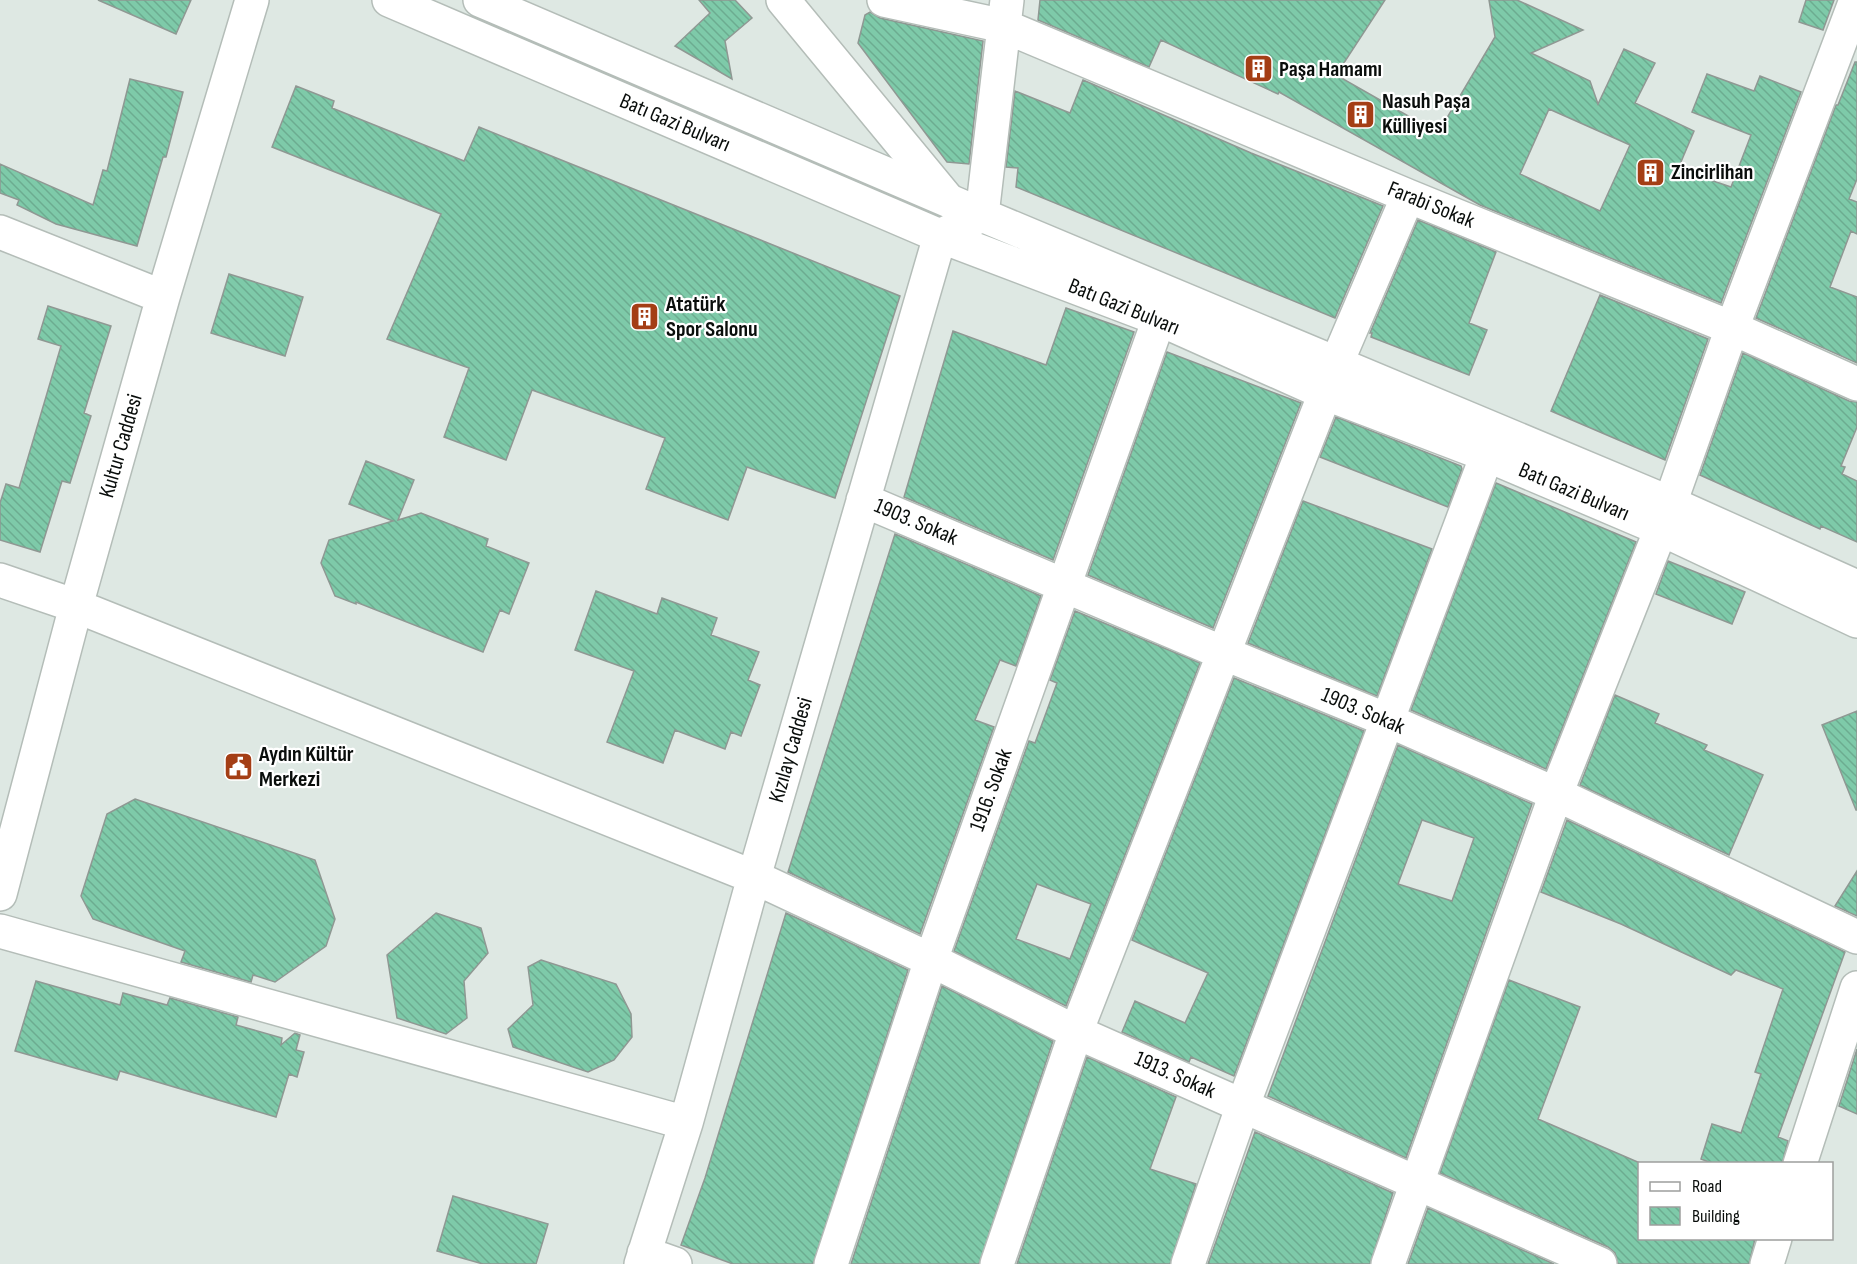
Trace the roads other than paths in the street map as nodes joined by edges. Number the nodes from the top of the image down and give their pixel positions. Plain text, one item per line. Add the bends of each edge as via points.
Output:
1 (252, 0) edge
2 (389, 0) edge
3 (480, 0) edge
4 (783, 0) edge
5 (884, 0) edge
6 (1856, 0) edge
7 (1006, 13) edge
8 (1408, 196) junction
9 (948, 200) junction
10 (982, 215) junction
11 (0, 232) edge
12 (940, 236) junction
13 (163, 297) junction
14 (1159, 319) junction
15 (1732, 328) junction
16 (1338, 363) junction
17 (1857, 384) edge
18 (1326, 394) junction
19 (1487, 455) junction
20 (864, 500) junction
21 (1665, 516) junction
22 (0, 580) edge
23 (1064, 585) junction
24 (1857, 587) edge
25 (76, 606) junction
26 (1857, 621) edge
27 (1223, 653) junction
28 (1387, 720) junction
29 (1556, 794) junction
30 (754, 877) junction
31 (0, 894) edge
32 (0, 932) edge
33 (1857, 937) edge
34 (931, 960) junction
35 (1857, 988) edge
36 (1076, 1032) junction
37 (1243, 1105) junction
38 (686, 1123) junction
39 (1801, 1162) edge
40 (1418, 1182) junction
41 (1775, 1240) edge
42 (643, 1259) edge
43 (675, 1264) edge
44 (831, 1264) edge
45 (997, 1264) edge
46 (1188, 1264) edge
47 (1388, 1264) edge
48 (1600, 1264) edge
49 (1767, 1264) edge

1 - 13 street, Kultur Caddesi
2 - 12 street, Batı Gazi Bulvarı
3 - 9 street, Batı Gazi Bulvarı
4 - 9 street
5 - 7 street, Farabi Sokak
6 - 15 street
7 - 8 street, Farabi Sokak
7 - 10 street
8 - 15 street, Farabi Sokak
8 - 16 street
9 - 10 street, Batı Gazi Bulvarı
10 - 12 street
10 - 16 street, Batı Gazi Bulvarı
11 - 13 street
12 - 14 street, Batı Gazi Bulvarı
12 - 20 street, Kızılay Caddesi
13 - 25 street, Kultur Caddesi
14 - 18 street, Batı Gazi Bulvarı
14 - 23 street, 1916. Sokak
15 - 17 street, Farabi Sokak
15 - 21 street
16 - 18 street
16 - 21 street, Batı Gazi Bulvarı
18 - 19 street, Batı Gazi Bulvarı
18 - 27 street
19 - 21 street, Batı Gazi Bulvarı
19 - 28 street
20 - 23 street, 1903. Sokak
20 - 30 street, Kızılay Caddesi
21 - 24 street, Batı Gazi Bulvarı
21 - 26 street, Batı Gazi Bulvarı
21 - 29 street
22 - 25 street, 1913. Sokak
23 - 27 street, 1903. Sokak
23 - 34 street, 1916. Sokak
25 - 30 street, 1913. Sokak
25 - 31 street, Kultur Caddesi
27 - 28 street, 1903. Sokak
27 - 36 street
28 - 29 street, 1903. Sokak
28 - 37 street
29 - 33 street, 1903. Sokak
29 - 40 street
30 - 34 street, 1913. Sokak
30 - 38 street, Kızılay Caddesi
32 - 38 street
34 - 36 street, 1913. Sokak
34 - 44 street, 1916. Sokak
35 - 39 street
36 - 37 street, 1913. Sokak
36 - 45 street
37 - 40 street, 1913. Sokak
37 - 46 street
38 - 42 street, Kızılay Caddesi
40 - 47 street
40 - 48 street, 1913. Sokak
41 - 49 street
42 - 43 street

